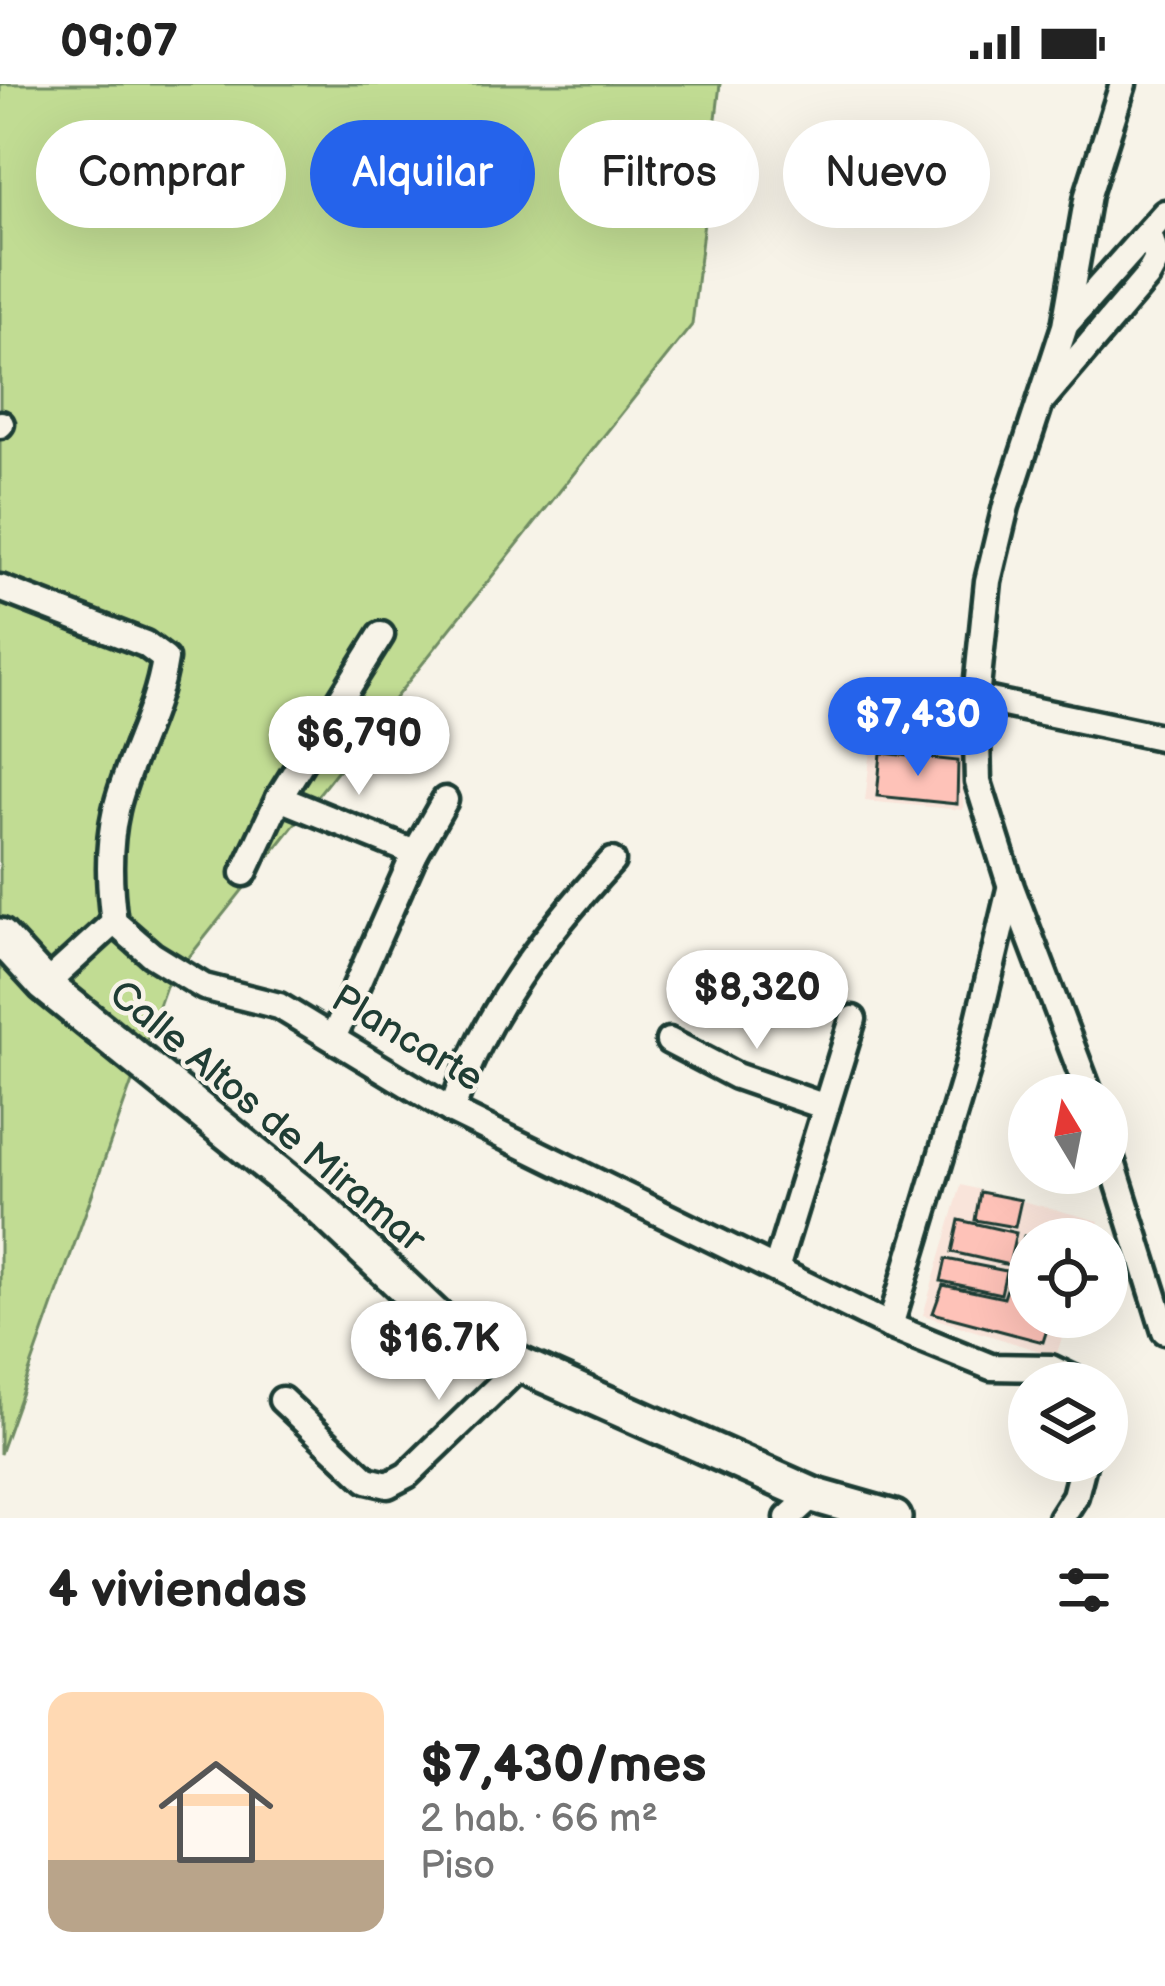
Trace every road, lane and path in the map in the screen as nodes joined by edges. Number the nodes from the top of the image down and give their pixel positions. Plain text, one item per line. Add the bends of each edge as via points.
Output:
1 (1123, 84) edge
2 (1157, 223) edge
3 (1065, 326) junction
4 (1033, 411) junction
5 (0, 588) edge
6 (381, 635) dead end
7 (976, 698) junction
8 (1165, 738) edge
9 (279, 798) junction
10 (445, 800) dead end
11 (415, 853) junction
12 (612, 861) dead end
13 (244, 873) dead end
14 (1011, 887) junction
15 (114, 922) junction
16 (0, 935) edge
17 (45, 985) junction
18 (853, 1019) dead end
19 (334, 1036) junction
20 (669, 1040) dead end
21 (1082, 1074) edge
22 (826, 1107) junction
23 (452, 1111) junction
24 (1122, 1194) edge
25 (776, 1269) junction
26 (890, 1326) junction
27 (1165, 1331) edge
28 (521, 1365) junction
29 (1008, 1367) edge
30 (282, 1400) dead end
31 (1079, 1482) edge
32 (813, 1495) junction
33 (788, 1518) edge
34 (894, 1518) edge
35 (1061, 1518) edge

1 - 3 street via 1088,195
2 - 3 street
2 - 4 street via 1157,259 1147,278
3 - 4 street
4 - 7 street via 988,581
5 - 15 street via 146,644 165,659 116,811
6 - 9 street
7 - 8 street
7 - 14 street via 978,782
9 - 11 street
9 - 13 street
10 - 11 street
11 - 19 street
12 - 23 street via 549,929 470,1052
14 - 21 street
14 - 26 street via 967,1070
15 - 17 street
15 - 19 street, Plancarte via 205,987 279,1006
16 - 17 street, Calle Altos de Miramar
17 - 28 street, Calle Altos de Miramar via 316,1204 437,1318
18 - 22 street
19 - 23 street, Plancarte
20 - 22 street via 736,1076
22 - 25 street
23 - 25 street, Plancarte
24 - 27 street
25 - 26 street, Plancarte
26 - 29 street, Plancarte
28 - 30 street via 388,1485 367,1480
28 - 32 street, Calle Altos de Miramar
31 - 35 street
32 - 33 street
32 - 34 street, Calle Altos de Miramar

